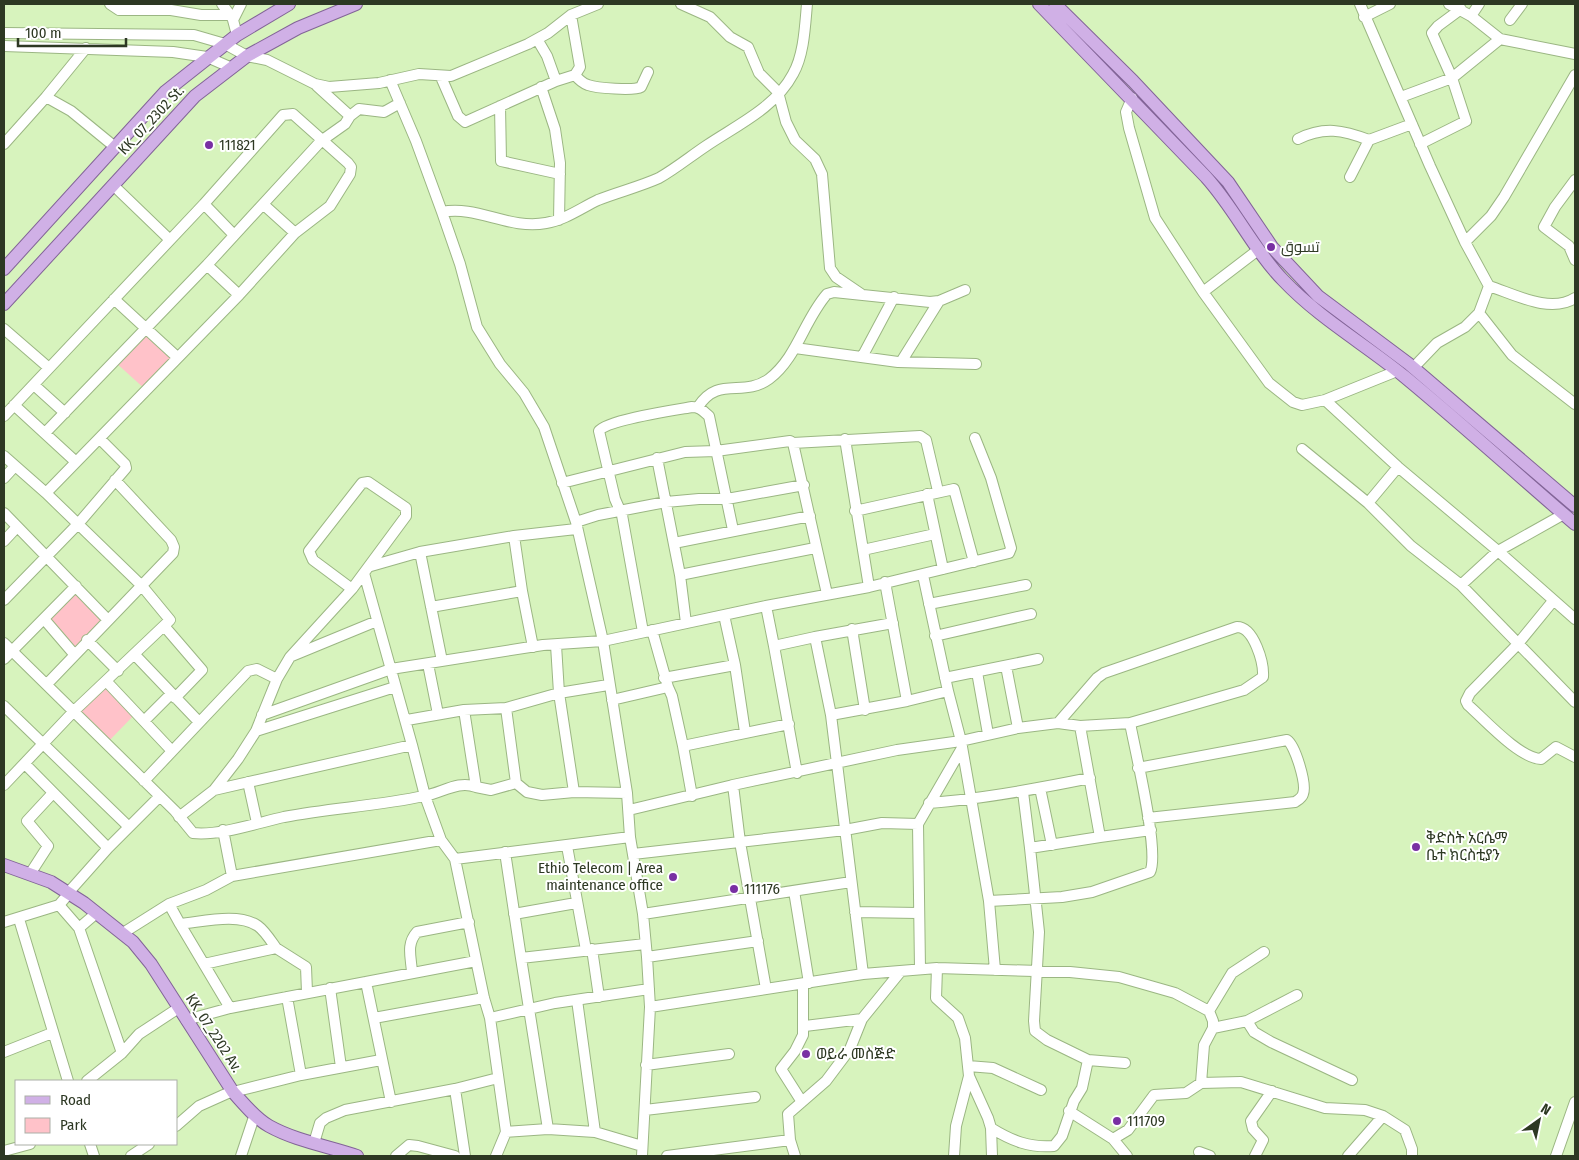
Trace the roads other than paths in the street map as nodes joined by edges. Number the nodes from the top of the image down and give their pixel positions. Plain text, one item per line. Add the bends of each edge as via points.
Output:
1 (110, 4) edge
2 (213, 4) edge
3 (241, 4) edge
4 (289, 4) edge
5 (356, 4) edge
6 (598, 4) edge
7 (682, 4) edge
8 (807, 4) edge
9 (1360, 4) edge
10 (1390, 4) edge
11 (1449, 4) edge
12 (1479, 4) edge
13 (1522, 4) edge
14 (1048, 5) edge
15 (171, 7) edge
16 (1461, 9) junction
17 (227, 13) edge
18 (571, 15) junction
19 (1364, 16) junction
20 (1472, 16) junction
21 (1510, 20) dead end
22 (9, 33) edge
23 (237, 35) junction
24 (537, 39) junction
25 (1500, 39) junction
26 (225, 44) junction
27 (4, 46) edge
28 (86, 48) junction
29 (1575, 54) edge
30 (247, 56) junction
31 (207, 57) junction
32 (232, 68) junction
33 (648, 72) dead end
34 (575, 75) junction
35 (1575, 75) edge
36 (441, 77) junction
37 (1452, 78) junction
38 (390, 80) junction
39 (556, 80) junction
40 (315, 84) junction
41 (541, 87) junction
42 (778, 92) junction
43 (46, 97) junction
44 (1402, 97) junction
45 (1132, 98) junction
46 (400, 103) junction
47 (500, 106) junction
48 (350, 116) junction
49 (1412, 124) junction
50 (1298, 139) dead end
51 (1369, 140) junction
52 (321, 141) junction
53 (4, 144) edge
54 (1420, 144) junction
55 (115, 147) junction
56 (560, 174) junction
57 (1350, 177) dead end
58 (1575, 180) edge
59 (113, 185) junction
60 (204, 204) junction
61 (264, 205) junction
62 (442, 212) junction
63 (559, 220) junction
64 (295, 233) junction
65 (234, 235) junction
66 (169, 240) junction
67 (1465, 242) junction
68 (1258, 250) junction
69 (1575, 260) edge
70 (207, 265) junction
71 (4, 268) edge
72 (1489, 286) junction
73 (965, 290) dead end
74 (1203, 292) junction
75 (861, 294) junction
76 (240, 295) junction
77 (894, 297) junction
78 (114, 299) junction
79 (1575, 299) edge
80 (939, 301) junction
81 (4, 304) edge
82 (1479, 313) junction
83 (146, 327) junction
84 (4, 329) edge
85 (795, 348) junction
86 (177, 357) junction
87 (862, 357) junction
88 (900, 362) junction
89 (976, 364) dead end
90 (1414, 367) junction
91 (49, 368) junction
92 (1397, 371) junction
93 (34, 385) junction
94 (1325, 400) junction
95 (1575, 404) edge
96 (14, 405) junction
97 (698, 407) junction
98 (65, 413) junction
99 (4, 416) edge
100 (45, 433) junction
101 (100, 438) junction
102 (975, 438) dead end
103 (845, 439) junction
104 (793, 443) junction
105 (1302, 449) dead end
106 (716, 451) junction
107 (4, 456) edge
108 (657, 458) junction
109 (76, 462) junction
110 (15, 466) junction
111 (1398, 467) junction
112 (608, 470) junction
113 (4, 478) edge
114 (115, 480) junction
115 (562, 483) junction
116 (804, 485) junction
117 (938, 491) junction
118 (46, 493) junction
119 (926, 494) junction
120 (727, 499) junction
121 (666, 502) junction
122 (1368, 503) junction
123 (1575, 506) edge
124 (620, 511) junction
125 (856, 512) junction
126 (4, 513) edge
127 (1564, 514) junction
128 (810, 516) junction
129 (78, 524) junction
130 (1575, 524) edge
131 (576, 526) junction
132 (17, 527) junction
133 (733, 530) junction
134 (935, 534) junction
135 (514, 536) junction
136 (4, 541) edge
137 (674, 543) junction
138 (815, 548) junction
139 (863, 550) junction
140 (1498, 551) junction
141 (420, 552) junction
142 (47, 556) junction
143 (974, 562) junction
144 (367, 569) junction
145 (943, 569) junction
146 (680, 575) junction
147 (923, 575) junction
148 (885, 582) junction
149 (1026, 585) dead end
150 (1460, 585) junction
151 (76, 586) junction
152 (142, 586) junction
153 (869, 587) junction
154 (352, 589) junction
155 (522, 591) junction
156 (827, 594) junction
157 (4, 600) edge
158 (1553, 601) junction
159 (929, 604) junction
160 (766, 606) junction
161 (431, 607) junction
162 (1031, 614) dead end
163 (724, 615) junction
164 (44, 619) junction
165 (1575, 619) edge
166 (108, 620) junction
167 (377, 621) junction
168 (686, 623) junction
169 (893, 624) junction
170 (165, 627) junction
171 (852, 630) junction
172 (647, 631) junction
173 (935, 636) junction
174 (815, 637) junction
175 (87, 640) junction
176 (603, 641) junction
177 (4, 643) edge
178 (556, 645) junction
179 (1517, 645) junction
180 (774, 646) junction
181 (533, 647) junction
182 (12, 651) junction
183 (74, 654) junction
184 (135, 655) junction
185 (290, 657) junction
186 (4, 659) edge
187 (1038, 660) dead end
188 (442, 661) junction
189 (428, 664) junction
190 (734, 665) junction
191 (1006, 666) junction
192 (390, 669) junction
193 (118, 671) junction
194 (977, 672) junction
195 (945, 678) junction
196 (277, 679) junction
197 (107, 682) junction
198 (666, 683) junction
199 (47, 684) junction
200 (608, 685) junction
201 (395, 687) junction
202 (948, 691) junction
203 (559, 693) junction
204 (173, 696) junction
205 (612, 700) junction
206 (907, 701) junction
207 (1575, 702) edge
208 (506, 708) junction
209 (464, 710) junction
210 (865, 710) junction
211 (74, 711) junction
212 (6, 712) edge
213 (438, 714) junction
214 (262, 715) junction
215 (831, 715) junction
216 (406, 720) junction
217 (144, 722) junction
218 (199, 722) junction
219 (1058, 723) junction
220 (1130, 723) junction
221 (788, 724) junction
222 (1080, 726) junction
223 (1018, 728) junction
224 (256, 731) junction
225 (744, 732) junction
226 (988, 734) junction
227 (44, 744) junction
228 (412, 745) junction
229 (962, 745) junction
230 (683, 746) junction
231 (172, 750) junction
232 (1575, 757) edge
233 (25, 764) junction
234 (837, 764) junction
235 (1138, 768) junction
236 (797, 773) junction
237 (1090, 778) junction
238 (144, 781) junction
239 (248, 782) junction
240 (516, 783) junction
241 (4, 785) edge
242 (733, 785) junction
243 (476, 787) junction
244 (1040, 788) junction
245 (214, 790) junction
246 (574, 792) junction
247 (1023, 792) junction
248 (54, 793) junction
249 (627, 793) junction
250 (425, 796) junction
251 (692, 796) junction
252 (159, 797) junction
253 (972, 800) junction
254 (928, 803) junction
255 (629, 810) junction
256 (179, 817) junction
257 (1148, 818) junction
258 (257, 823) junction
259 (918, 824) junction
260 (129, 827) junction
261 (223, 830) junction
262 (845, 830) junction
263 (1151, 830) junction
264 (630, 837) junction
265 (1100, 837) junction
266 (441, 840) junction
267 (740, 842) junction
268 (1052, 845) junction
269 (567, 846) junction
270 (108, 848) junction
271 (1030, 848) junction
272 (505, 852) junction
273 (633, 854) junction
274 (455, 859) junction
275 (4, 865) edge
276 (4, 869) edge
277 (30, 874) junction
278 (232, 876) junction
279 (851, 882) junction
280 (794, 891) junction
281 (751, 898) junction
282 (1036, 898) junction
283 (64, 899) junction
284 (989, 901) junction
285 (169, 904) junction
286 (576, 904) junction
287 (855, 912) junction
288 (918, 913) junction
289 (514, 914) junction
290 (642, 914) junction
291 (93, 916) junction
292 (19, 919) junction
293 (4, 922) edge
294 (469, 922) junction
295 (180, 924) junction
296 (79, 928) junction
297 (124, 933) junction
298 (758, 941) junction
299 (645, 944) junction
300 (276, 948) junction
301 (589, 949) junction
302 (1264, 952) dead end
303 (647, 957) junction
304 (522, 958) junction
305 (476, 961) junction
306 (204, 964) junction
307 (938, 968) junction
308 (920, 969) junction
309 (995, 970) junction
310 (901, 971) junction
311 (412, 972) junction
312 (1038, 972) junction
313 (863, 974) junction
314 (366, 982) junction
315 (806, 984) junction
316 (330, 988) junction
317 (649, 989) junction
318 (766, 989) junction
319 (307, 992) junction
320 (1296, 995) dead end
321 (599, 996) junction
322 (286, 997) junction
323 (484, 998) junction
324 (577, 1000) junction
325 (650, 1007) junction
326 (230, 1008) junction
327 (531, 1008) junction
328 (174, 1011) junction
329 (1209, 1011) junction
330 (374, 1018) junction
331 (490, 1018) junction
332 (186, 1020) junction
333 (862, 1020) junction
334 (1247, 1021) junction
335 (805, 1026) junction
336 (1213, 1028) junction
337 (52, 1033) junction
338 (4, 1052) edge
339 (122, 1053) junction
340 (729, 1054) dead end
341 (381, 1060) junction
342 (1088, 1060) junction
343 (1125, 1063) dead end
344 (646, 1065) junction
345 (341, 1067) junction
346 (968, 1071) junction
347 (301, 1075) junction
348 (498, 1078) junction
349 (68, 1080) edge
350 (88, 1080) edge
351 (1352, 1080) dead end
352 (1201, 1083) junction
353 (455, 1089) junction
354 (1041, 1090) dead end
355 (1272, 1091) junction
356 (230, 1092) junction
357 (755, 1097) dead end
358 (391, 1102) junction
359 (802, 1102) junction
360 (1575, 1102) edge
361 (645, 1110) junction
362 (1070, 1111) junction
363 (1383, 1116) junction
364 (253, 1120) junction
365 (178, 1124) edge
366 (991, 1128) junction
367 (548, 1129) junction
368 (506, 1132) junction
369 (595, 1132) junction
370 (1113, 1138) junction
371 (790, 1140) junction
372 (314, 1143) junction
373 (26, 1145) edge
374 (148, 1145) edge
375 (1054, 1146) junction
376 (4, 1151) edge
377 (642, 1151) edge
378 (1199, 1152) dead end
379 (131, 1156) edge
380 (241, 1156) edge
381 (347, 1156) edge
382 (357, 1156) edge
383 (396, 1156) edge
384 (454, 1156) edge
385 (465, 1156) edge
386 (496, 1156) edge
387 (667, 1156) edge
388 (795, 1156) edge
389 (954, 1156) edge
390 (992, 1156) edge
391 (1060, 1156) edge
392 (1128, 1156) edge
393 (1210, 1156) edge
394 (1255, 1156) edge
395 (1348, 1156) edge
396 (1412, 1156) edge
397 (1556, 1156) edge

1 - 15 street via 119,10
2 - 17 street
3 - 17 street
4 - 23 main road, KK_07_2302 St.
5 - 30 main road, KK_07_2302 St. via 298,28
6 - 18 street
7 - 42 street via 710,17 730,37 748,47 759,73
8 - 42 street via 797,66
9 - 19 street
10 - 19 street
11 - 16 street
12 - 20 street
13 - 21 street
14 - 45 main road
14 - 90 main road via 1133,81 1228,182 1272,247 1297,276 1343,317
15 - 17 street via 201,15
16 - 20 street
16 - 37 street via 1432,33
17 - 23 street
18 - 24 street
18 - 34 street via 580,67
19 - 44 street
20 - 25 street
22 - 26 street via 194,35
23 - 26 main road, KK_07_2302 St.
24 - 36 street via 504,56
24 - 39 street
25 - 29 street
25 - 37 street
26 - 30 street
26 - 31 main road, KK_07_2302 St.
27 - 28 street
28 - 31 street
28 - 43 street
30 - 32 main road, KK_07_2302 St.
30 - 40 street via 267,60
31 - 32 street
31 - 55 main road, KK_07_2302 St. via 165,92
32 - 59 main road, KK_07_2302 St. via 195,96
33 - 34 street via 640,87 634,90 593,86
34 - 39 street
35 - 67 street via 1504,197 1491,216
36 - 38 street via 419,74
36 - 47 street via 461,121 471,120
37 - 44 street
37 - 54 street via 1466,121
38 - 40 street via 329,87
38 - 46 street
39 - 41 street
40 - 48 street
41 - 47 street
41 - 56 street via 555,129
42 - 63 street via 755,116 660,177 596,201
42 - 75 street via 795,140 815,158 822,174 830,268 836,277
43 - 53 street
43 - 55 street via 71,111
44 - 49 street
45 - 68 main road via 1213,184
45 - 74 street via 1126,112 1129,128 1156,218
46 - 48 street via 384,112 359,109
46 - 62 street
47 - 56 street via 501,161
48 - 52 street via 345,124
49 - 51 street
49 - 54 street
50 - 51 street via 1310,133 1334,129
51 - 57 street
52 - 60 street via 293,114 286,113
52 - 61 street
52 - 64 street via 348,163 350,174 330,206
54 - 67 street
55 - 71 main road, KK_07_2302 St.
56 - 63 street
58 - 69 street via 1544,226 1569,246
59 - 66 street
59 - 81 main road, KK_07_2302 St.
60 - 65 street
60 - 66 street
61 - 64 street
61 - 65 street
62 - 63 street via 464,210 525,225
62 - 115 street via 477,327 544,427
64 - 76 street
65 - 70 street
66 - 78 street
67 - 72 street
68 - 74 street
68 - 92 main road via 1317,313
70 - 76 street
70 - 83 street
72 - 79 street via 1552,305
72 - 82 street
73 - 80 street
74 - 94 street via 1268,383 1302,405
75 - 77 street
75 - 85 street via 827,294
76 - 86 street
77 - 80 street
77 - 87 street
78 - 83 street
78 - 91 street
80 - 88 street
82 - 90 street via 1465,327 1437,343
82 - 95 street via 1512,354
83 - 86 street
83 - 98 street
84 - 91 street
85 - 87 street
85 - 97 street via 781,369 767,380 755,386 712,390
86 - 101 street
87 - 88 street
88 - 89 street
90 - 123 main road
91 - 93 street
92 - 94 street
92 - 127 main road
93 - 96 street
93 - 98 street
94 - 111 street
96 - 99 street
96 - 100 street
97 - 106 street via 709,416
97 - 112 street via 600,428
98 - 100 street
100 - 109 street
101 - 109 street
101 - 114 street via 125,464 126,468
102 - 143 street via 1011,548 1009,554
103 - 104 street
103 - 117 street via 924,438
103 - 125 street
104 - 106 street
104 - 116 street
105 - 122 street
106 - 108 street via 685,452
106 - 120 street
107 - 110 street
108 - 112 street
108 - 121 street
109 - 118 street
110 - 113 street
110 - 118 street
111 - 122 street
111 - 140 street
112 - 115 street
112 - 124 street
114 - 129 street
114 - 152 street via 174,547 173,553
115 - 131 street
116 - 120 street
116 - 128 street
117 - 119 street
117 - 143 street via 951,488 956,491
118 - 129 street
119 - 125 street
119 - 134 street
120 - 121 street
120 - 133 street
121 - 124 street
121 - 137 street
122 - 150 street via 1400,536
124 - 131 street
124 - 172 street
125 - 139 street
126 - 132 street
127 - 130 main road
127 - 140 street
128 - 133 street
128 - 138 street
129 - 142 street
129 - 152 street
131 - 135 street
131 - 176 street
132 - 136 street
132 - 142 street
133 - 137 street
134 - 139 street
134 - 145 street
135 - 141 street
135 - 155 street
137 - 146 street
138 - 146 street
138 - 156 street
139 - 153 street
140 - 150 street
140 - 158 street
141 - 144 street
141 - 161 street
142 - 151 street
142 - 157 street
143 - 145 street
144 - 154 street
144 - 154 street via 407,511 371,483 365,482 309,551 313,560
144 - 167 street
145 - 147 street
146 - 168 street
147 - 148 street
147 - 159 street
148 - 153 street
148 - 169 street
149 - 159 street
150 - 179 street
151 - 164 street
151 - 166 street
152 - 166 street
152 - 170 street via 169,616
153 - 156 street
154 - 185 street
155 - 161 street
155 - 181 street
156 - 160 street
158 - 165 street
158 - 179 street
159 - 173 street
160 - 163 street
160 - 180 street
161 - 188 street
162 - 173 street
163 - 168 street
163 - 190 street
164 - 182 street
164 - 183 street
166 - 175 street
167 - 185 street
167 - 192 street
168 - 172 street
169 - 171 street
169 - 206 street
170 - 184 street
170 - 204 street via 202,670
171 - 174 street
171 - 210 street
172 - 176 street
172 - 198 street
173 - 195 street
174 - 180 street
174 - 215 street
175 - 183 street
175 - 193 street
176 - 178 street
176 - 200 street
177 - 182 street
178 - 181 street
178 - 203 street
179 - 207 street
179 - 232 street via 1470,693 1466,701 1468,705 1530,756 1541,759 1556,748
180 - 221 street
181 - 188 street
182 - 186 street
182 - 199 street
183 - 199 street
184 - 193 street
184 - 204 street
185 - 196 street
187 - 191 street
188 - 189 street
189 - 192 street
189 - 213 street
190 - 198 street
190 - 225 street
191 - 194 street
191 - 223 street
192 - 201 street
192 - 214 street
193 - 197 street
194 - 195 street
194 - 226 street
195 - 202 street
196 - 214 street
196 - 218 street via 257,669 248,671
197 - 211 street
197 - 217 street
198 - 205 street
198 - 230 street
199 - 211 street
200 - 203 street
200 - 205 street
201 - 216 street
201 - 224 street
202 - 206 street
202 - 229 street
203 - 208 street
203 - 246 street
204 - 217 street
204 - 218 street
205 - 249 street
206 - 210 street
208 - 209 street
208 - 240 street
209 - 213 street
209 - 243 street
210 - 215 street
211 - 227 street
211 - 238 street
212 - 227 street
213 - 216 street
214 - 224 street
215 - 234 street
216 - 228 street
217 - 231 street
218 - 231 street
219 - 220 street via 1104,673 1237,627 1251,634 1264,664 1263,676 1256,683 1244,690
219 - 222 street
219 - 223 street
220 - 222 street
220 - 235 street
221 - 225 street
221 - 236 street
222 - 237 street
223 - 226 street
224 - 245 street
225 - 230 street
226 - 229 street
227 - 233 street
227 - 260 street
228 - 239 street
228 - 250 street
229 - 234 street via 897,750
229 - 253 street
229 - 254 street
230 - 251 street
231 - 238 street
233 - 241 street
233 - 248 street
234 - 236 street
234 - 262 street
235 - 257 street
235 - 257 street via 1288,740 1293,745 1304,785 1303,794 1295,802
236 - 242 street
237 - 244 street
237 - 265 street
238 - 252 street
239 - 245 street
239 - 258 street
240 - 243 street via 492,790
240 - 246 street via 527,792 542,796
242 - 251 street
242 - 267 street
243 - 250 street via 468,784 454,786
244 - 247 street
244 - 268 street
245 - 256 street
246 - 249 street
247 - 253 street
247 - 271 street
248 - 270 street
248 - 277 street via 27,821 48,846
249 - 255 street
250 - 258 street
250 - 266 street
251 - 255 street
252 - 256 street
252 - 260 street
253 - 254 street
253 - 284 street
254 - 259 street
255 - 264 street
256 - 261 street via 193,833
257 - 263 street
258 - 261 street
259 - 262 street via 882,823
259 - 288 street
260 - 270 street
261 - 278 street
262 - 267 street
262 - 279 street
263 - 265 street
263 - 282 street via 1152,866 1148,874 1092,892
264 - 269 street
264 - 273 street
265 - 268 street
266 - 274 street
266 - 278 street
267 - 273 street
267 - 281 street
268 - 271 street
269 - 272 street
269 - 286 street
270 - 283 street
271 - 282 street
272 - 274 street
272 - 289 street
273 - 290 street
274 - 294 street
275 - 277 main road
276 - 283 main road via 44,885
277 - 283 main road
278 - 285 street
279 - 280 street
279 - 287 street
280 - 281 street
280 - 315 street
281 - 290 street
281 - 298 street
282 - 284 street
282 - 312 street
283 - 291 main road
283 - 292 street
283 - 296 street
283 - 297 main road, KK_07_2202 Av.
284 - 309 street
285 - 295 street
285 - 297 street
286 - 289 street
286 - 301 street
287 - 288 street
287 - 313 street
288 - 308 street
289 - 304 street
290 - 299 street
291 - 296 street
291 - 328 main road via 128,945
292 - 293 street
292 - 337 street
294 - 305 street
294 - 311 street via 417,932 409,946
295 - 300 street via 229,919 252,924 259,927
295 - 306 street
296 - 339 street
297 - 332 main road, KK_07_2202 Av. via 151,964
298 - 303 street
298 - 318 street
299 - 301 street
299 - 303 street
300 - 306 street
300 - 319 street via 306,968
301 - 304 street
301 - 321 street
302 - 329 street via 1232,973
303 - 317 street
304 - 327 street
305 - 311 street
305 - 323 street
306 - 326 street
307 - 308 street
307 - 309 street
307 - 346 street via 936,998 962,1024
308 - 310 street
309 - 312 street
310 - 313 street
310 - 333 street
311 - 314 street
312 - 329 street via 1119,977 1175,993
312 - 342 street via 1035,1030 1047,1040
313 - 315 street
314 - 316 street
314 - 330 street
315 - 318 street
315 - 335 street
316 - 319 street
316 - 345 street
317 - 321 street
317 - 325 street
318 - 325 street
319 - 322 street
320 - 334 street
321 - 324 street
322 - 326 street
322 - 347 street
323 - 330 street
323 - 331 street
324 - 327 street
324 - 369 street
325 - 344 street
326 - 332 street
327 - 331 street
327 - 367 street
328 - 339 street via 139,1034
328 - 356 main road
329 - 336 street
330 - 341 street
331 - 348 street
332 - 356 main road, KK_07_2202 Av.
333 - 335 street
333 - 359 street via 850,1049 826,1081
334 - 336 street
334 - 351 street via 1254,1032 1271,1042
335 - 359 street via 795,1052 781,1069
336 - 352 street via 1204,1045
337 - 338 street
337 - 349 street
339 - 350 street
340 - 344 street
341 - 345 street
341 - 358 street
342 - 343 street
342 - 362 street via 1082,1088
344 - 361 street
345 - 347 street
346 - 354 street via 993,1068
346 - 366 street
346 - 389 street via 956,1126
347 - 356 street
348 - 353 street
348 - 368 street
352 - 355 street via 1241,1082
352 - 370 street via 1186,1093 1154,1095 1128,1130
353 - 358 street
353 - 385 street
355 - 363 street via 1326,1108 1365,1110
355 - 394 street via 1252,1121 1253,1129 1263,1140
356 - 364 main road
356 - 365 street via 199,1106
356 - 372 main road, KK_07_2202 Av. via 268,1125
357 - 361 street
358 - 372 street via 345,1110 326,1118 316,1129
359 - 371 street via 788,1114
360 - 397 street
361 - 377 street
362 - 370 street
362 - 375 street via 1062,1136
363 - 395 street
363 - 396 street via 1406,1130
364 - 380 street
364 - 381 main road via 280,1135
366 - 375 street via 1023,1144
366 - 390 street
367 - 368 street
367 - 369 street
368 - 386 street
369 - 377 street
370 - 392 street
371 - 387 street
371 - 388 street
372 - 382 main road, KK_07_2202 Av.
373 - 376 street
374 - 379 street
375 - 391 street
378 - 393 street
383 - 384 street via 409,1146 418,1146

